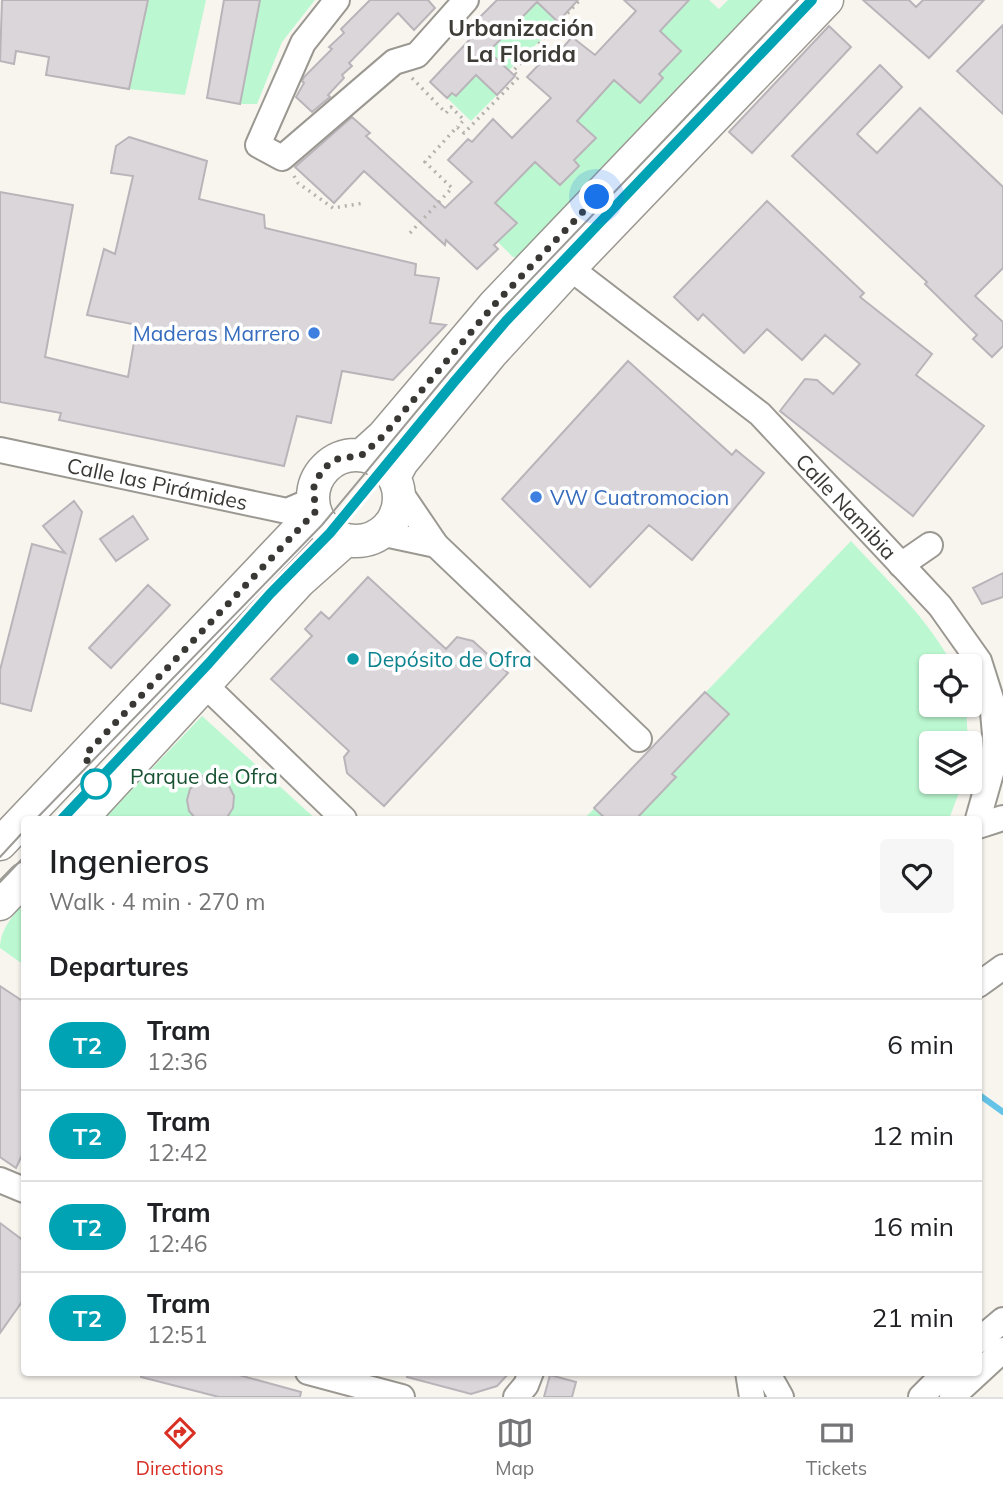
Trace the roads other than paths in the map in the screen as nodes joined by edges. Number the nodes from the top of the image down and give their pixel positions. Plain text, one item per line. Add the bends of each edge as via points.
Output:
1 (337, 0) edge
2 (466, 0) edge
3 (785, 0) edge
4 (827, 0) edge
5 (570, 268) junction
6 (0, 450) edge
7 (362, 455) junction
8 (396, 483) junction
9 (314, 506) junction
10 (380, 533) junction
11 (346, 540) junction
12 (436, 545) junction
13 (930, 545) dead end
14 (901, 565) junction
15 (205, 685) junction
16 (639, 739) dead end
17 (26, 816) edge
18 (84, 816) edge
19 (341, 816) edge
20 (979, 816) edge
21 (1003, 818) edge
22 (21, 821) edge
23 (982, 825) edge
24 (0, 844) edge
25 (21, 882) edge
26 (0, 904) edge
27 (1003, 967) edge
28 (982, 982) edge
29 (0, 1180) edge
30 (21, 1189) edge
31 (1003, 1320) edge
32 (982, 1338) edge
33 (1003, 1350) edge
34 (982, 1369) edge
35 (323, 1376) edge
36 (529, 1376) edge
37 (741, 1376) edge
38 (749, 1376) edge
39 (759, 1376) edge
40 (769, 1376) edge
41 (942, 1376) edge
42 (974, 1376) edge
43 (402, 1397) edge
44 (516, 1397) edge
45 (744, 1397) edge
46 (752, 1397) edge
47 (763, 1397) edge
48 (781, 1397) edge
49 (921, 1397) edge
50 (951, 1397) edge

1 - 2 street via 303,43 258,145 282,158 398,61 416,55
3 - 7 main road via 494,305
4 - 5 main road
5 - 8 main road via 402,462
5 - 14 street, Calle Namibia via 760,414
6 - 9 street, Calle las Pirámides via 286,511
7 - 8 main road via 377,461
7 - 9 main road via 337,459 327,466 314,487
8 - 10 main road via 399,503
8 - 12 street
9 - 11 main road via 330,533
9 - 17 main road
10 - 11 main road via 370,539
10 - 12 street
11 - 15 main road via 300,582
12 - 16 street
13 - 14 street
14 - 20 street, Calle Namibia via 961,634 979,661 989,690 995,750
15 - 18 main road
15 - 19 street
21 - 23 street
22 - 24 main road
25 - 26 main road
27 - 28 street
29 - 30 street
31 - 32 street
33 - 34 street
35 - 43 street
36 - 44 street
37 - 45 street
38 - 46 street
39 - 47 street
40 - 48 street
41 - 49 street
42 - 50 street

